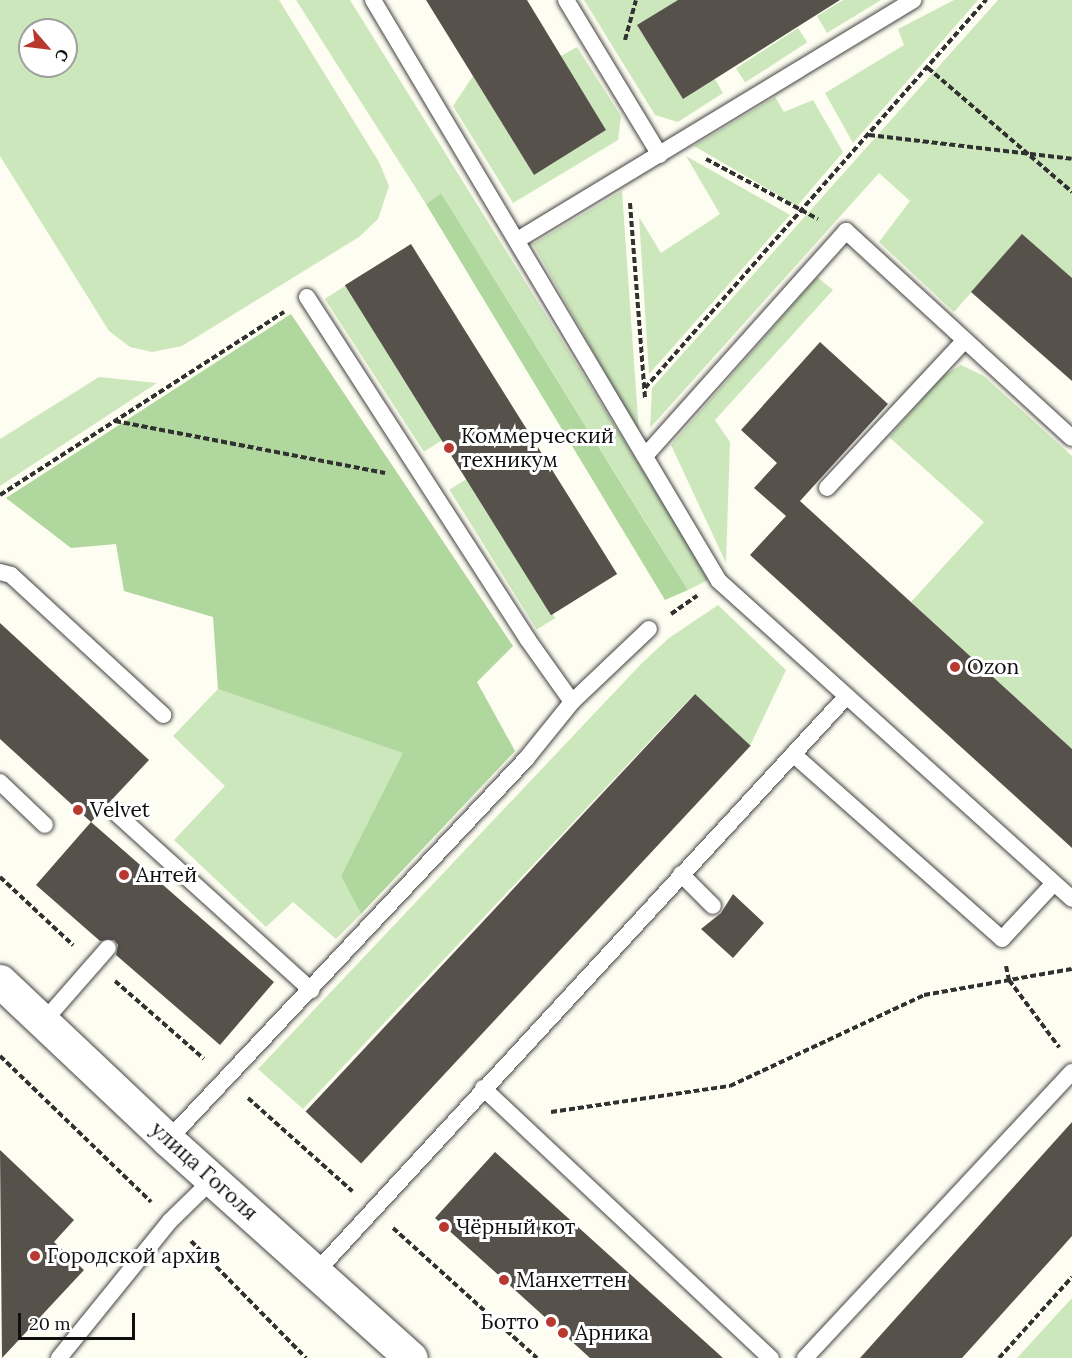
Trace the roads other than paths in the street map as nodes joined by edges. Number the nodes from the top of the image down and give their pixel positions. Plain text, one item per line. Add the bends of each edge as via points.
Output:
1 (373, 0) edge
2 (566, 0) edge
3 (913, 0) edge
4 (660, 155) junction
5 (519, 239) junction
6 (306, 297) road end
7 (964, 341) junction
8 (1072, 438) edge
9 (645, 456) junction
10 (827, 488) dead end
11 (0, 572) edge
12 (649, 629) road end
13 (845, 698) junction
14 (572, 702) junction
15 (163, 715) dead end
16 (793, 754) junction
17 (0, 782) edge
18 (118, 815) dead end
19 (45, 825) dead end
20 (681, 874) junction
21 (1054, 883) junction
22 (1072, 899) edge
23 (713, 906) dead end
24 (108, 948) dead end
25 (0, 981) edge
26 (311, 990) junction
27 (44, 1021) junction
28 (1072, 1072) edge
29 (483, 1088) junction
30 (168, 1140) junction
31 (212, 1180) junction
32 (317, 1271) junction
33 (59, 1358) edge
34 (411, 1358) edge
35 (771, 1358) edge
36 (806, 1358) edge

1 - 5 lane
2 - 4 lane
3 - 4 lane
4 - 5 lane
5 - 9 lane
6 - 14 lane
7 - 8 lane
7 - 9 lane via 846,231
7 - 10 lane
9 - 13 lane via 720,581
11 - 15 lane via 11,575
12 - 14 lane
13 - 16 lane
13 - 21 lane
14 - 26 lane via 526,759
16 - 20 lane
16 - 21 lane via 1002,939
17 - 19 lane
18 - 26 lane
20 - 23 lane
20 - 29 lane
21 - 22 lane
24 - 27 lane
25 - 27 street, улица Гоголя
26 - 30 lane
27 - 30 street, улица Гоголя
28 - 36 lane
29 - 32 lane
29 - 35 lane
30 - 31 street, улица Гоголя
31 - 32 street, улица Гоголя
31 - 33 lane via 170,1221
32 - 34 street, улица Гоголя

